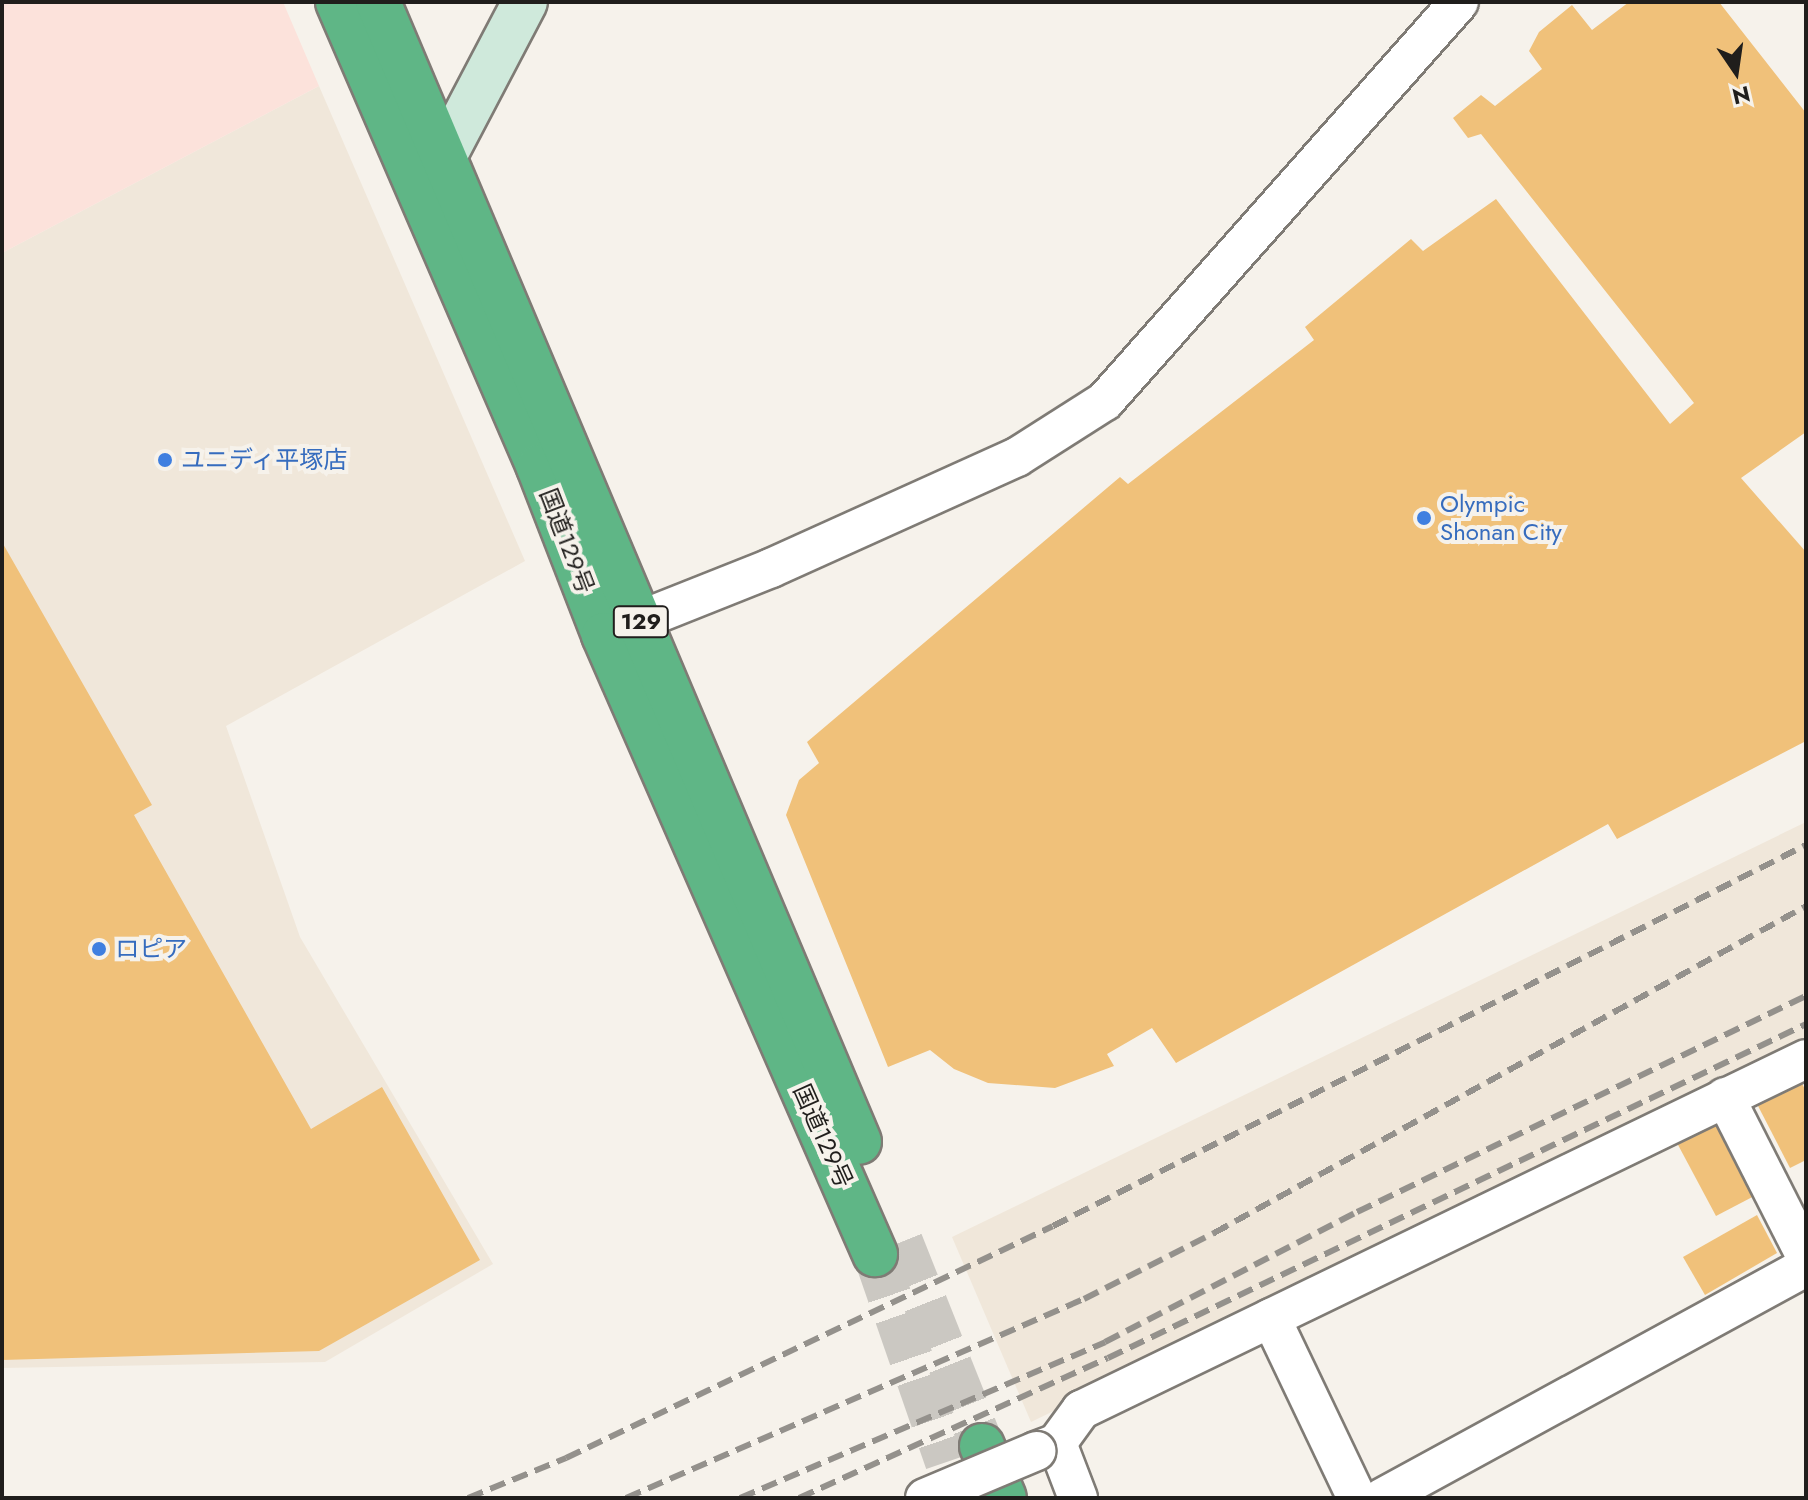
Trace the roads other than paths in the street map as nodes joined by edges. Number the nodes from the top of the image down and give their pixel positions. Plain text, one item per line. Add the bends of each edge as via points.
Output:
1 (338, 2) edge
2 (378, 2) edge
3 (525, 2) edge
4 (1459, 2) edge
5 (444, 154) junction
6 (423, 196) junction
7 (622, 627) junction
8 (1806, 1059) edge
9 (1725, 1097) junction
10 (888, 1248) tunnel mouth
11 (1806, 1257) edge
12 (1806, 1267) edge
13 (1271, 1318) junction
14 (1046, 1447) junction
15 (954, 1476) edge
16 (1004, 1498) edge
17 (1078, 1498) edge
18 (1357, 1498) edge
19 (1382, 1498) edge

1 - 6 highway, 国道129号 / 129
2 - 5 highway, 国道129号 / 129
3 - 5 street
4 - 7 street via 1105,401 1017,457 771,568
5 - 6 street
5 - 7 highway, 国道129号 / 129
6 - 7 highway, 国道129号 / 129
7 - 10 highway, 国道129号 / 129
8 - 9 street
9 - 11 street
9 - 13 street
12 - 19 street
13 - 14 street via 1081,1410
13 - 18 street
14 - 15 street, bridge
14 - 17 street
15 - 16 highway

